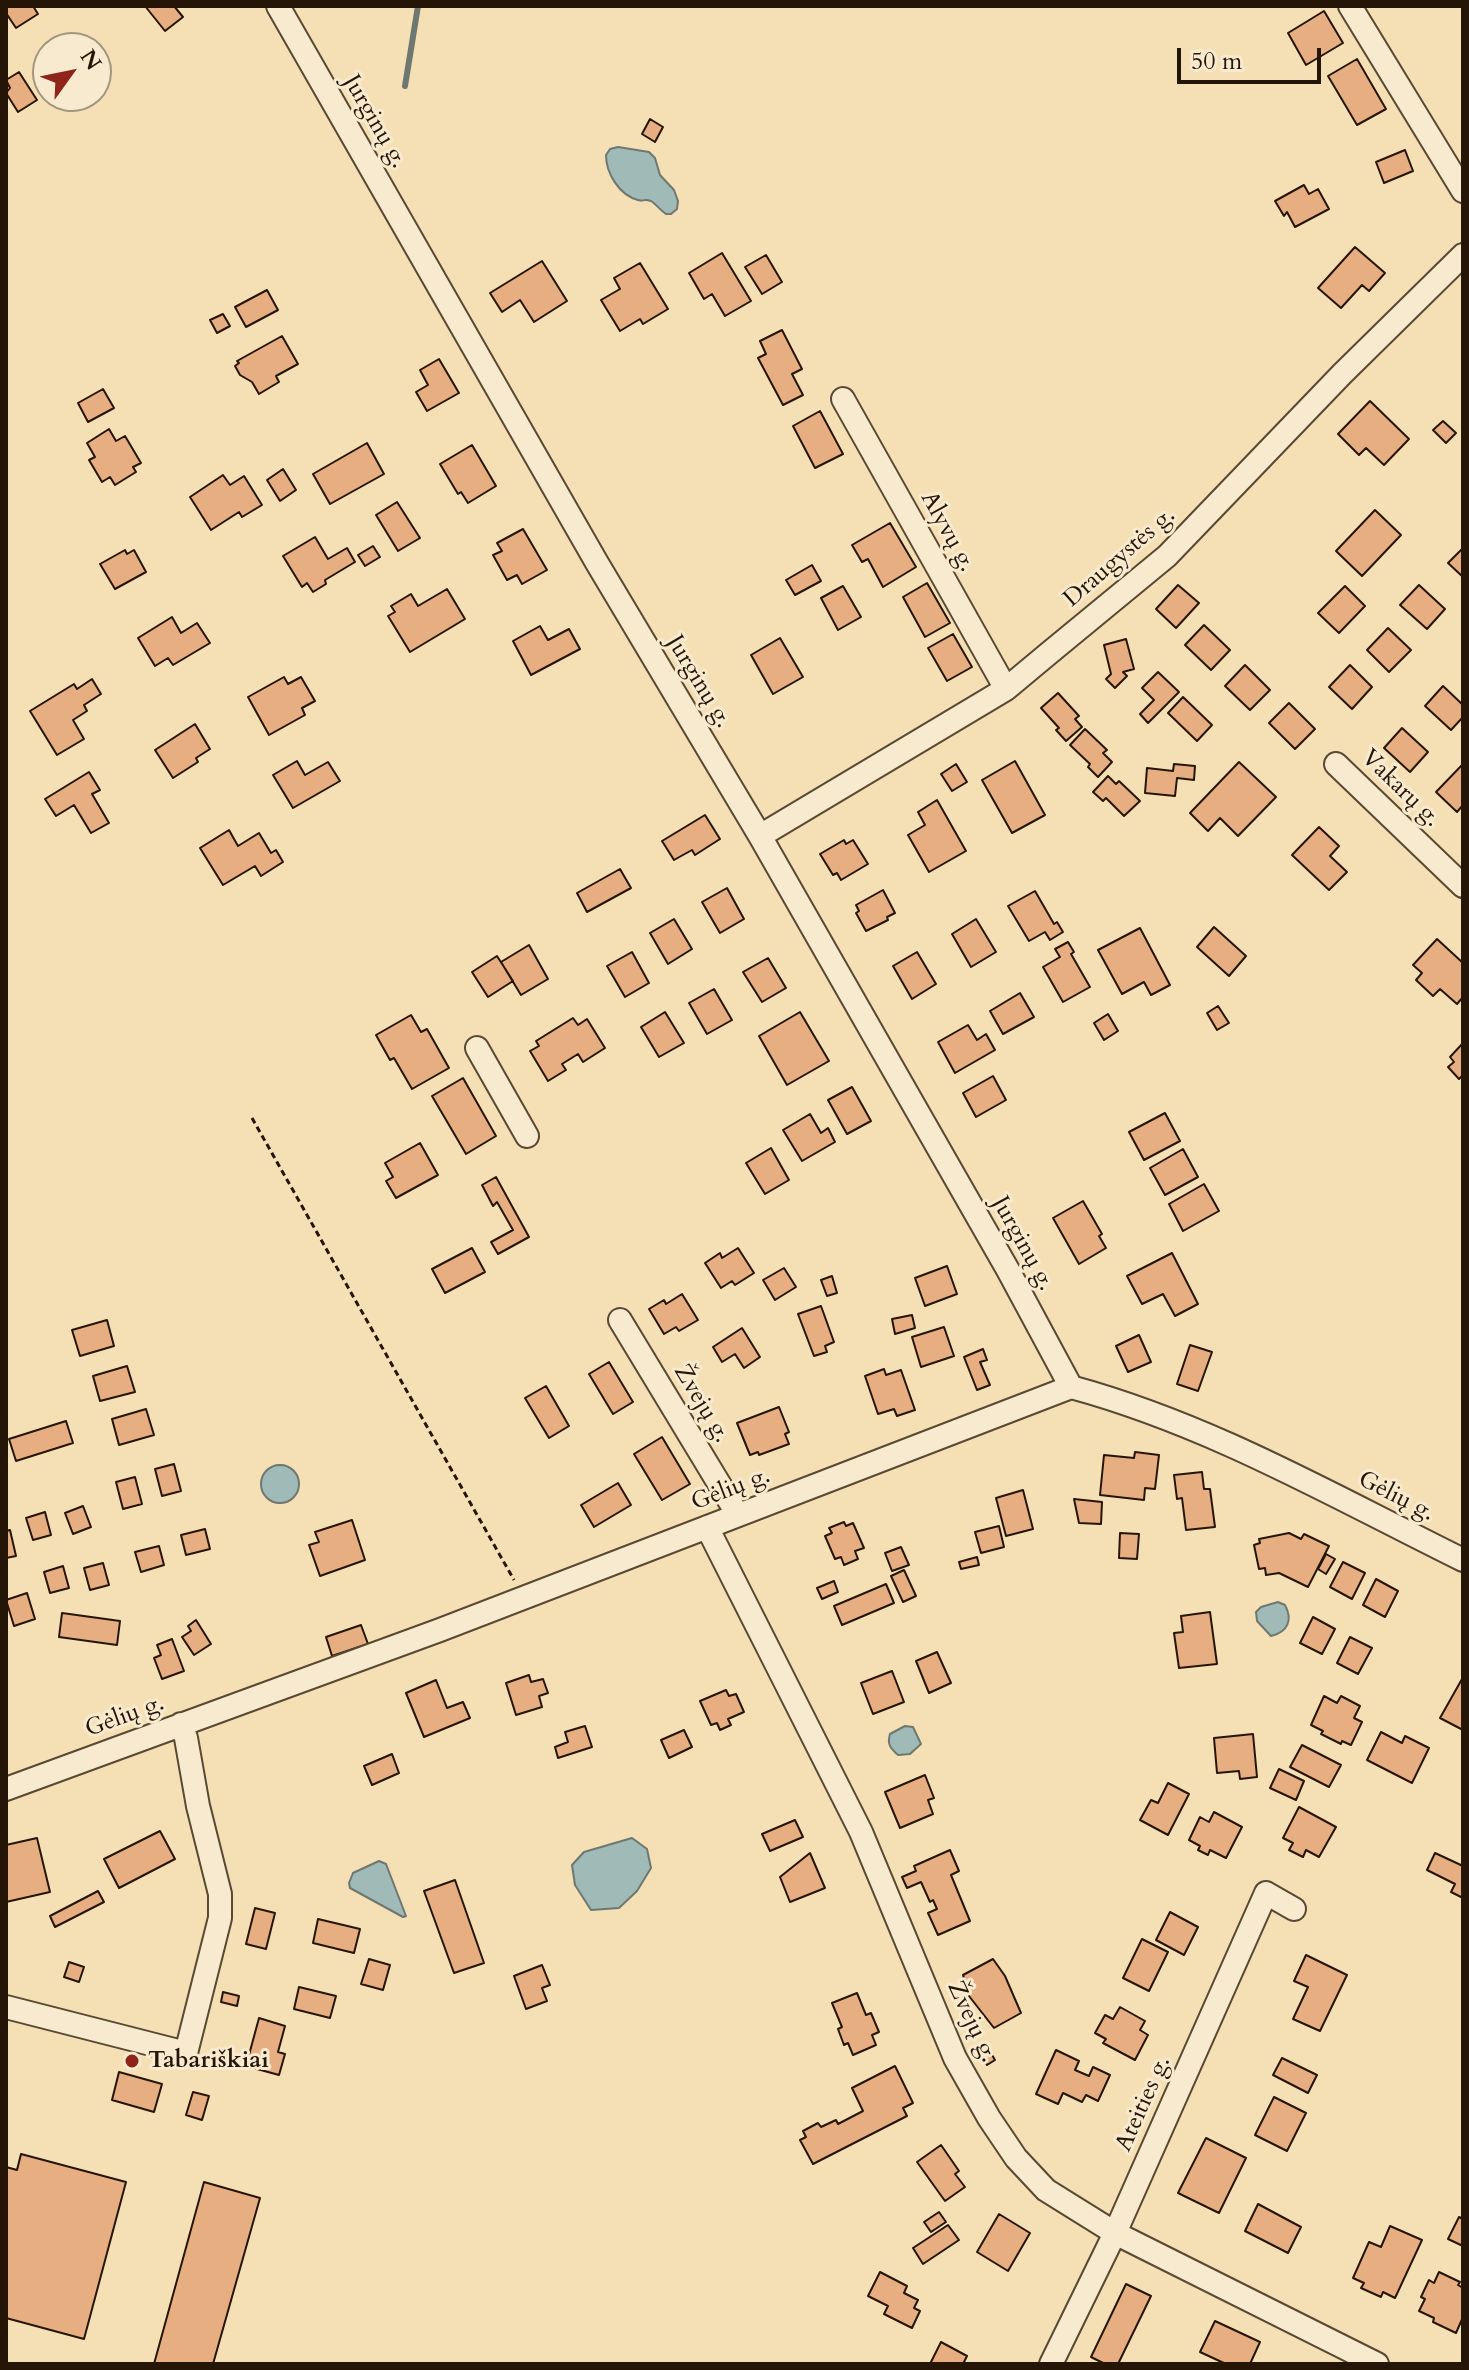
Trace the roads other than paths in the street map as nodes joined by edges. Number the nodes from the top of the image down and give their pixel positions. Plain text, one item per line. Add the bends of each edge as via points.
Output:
1 (278, 6) edge
2 (1350, 6) edge
3 (1463, 191) edge
4 (1463, 255) edge
5 (843, 399) dead end
6 (1006, 689) junction
7 (1336, 764) dead end
8 (760, 836) junction
9 (1463, 886) edge
10 (477, 1048) dead end
11 (527, 1136) dead end
12 (620, 1320) dead end
13 (1071, 1387) junction
14 (738, 1515) junction
15 (707, 1527) junction
16 (1463, 1560) edge
17 (181, 1724) junction
18 (6, 1789) edge
19 (1294, 1909) dead end
20 (6, 2007) edge
21 (1115, 2233) junction
22 (1051, 2364) edge
23 (1377, 2364) edge

1 - 8 street, Jurginų g.
2 - 3 street
4 - 6 street, Draugystės g. via 1167,556
5 - 6 street, Alyvų g.
6 - 8 street, Draugystės g.
7 - 9 street, Vakarų g.
8 - 13 street, Jurginų g.
10 - 11 street
12 - 14 street, Žvejų g.
13 - 14 street, Gėlių g.
13 - 16 street, Gėlių g. via 1182,1423
14 - 15 street, Gėlių g.
15 - 17 street, Gėlių g.
15 - 21 street, Žvejų g. via 861,1832 955,2058 989,2118 1046,2190
17 - 18 street, Gėlių g.
17 - 20 street via 220,1894 220,1918 186,2053
19 - 21 street, Ateities g. via 1266,1893
21 - 22 street, Ateities g.
21 - 23 street, Žvejų g.

